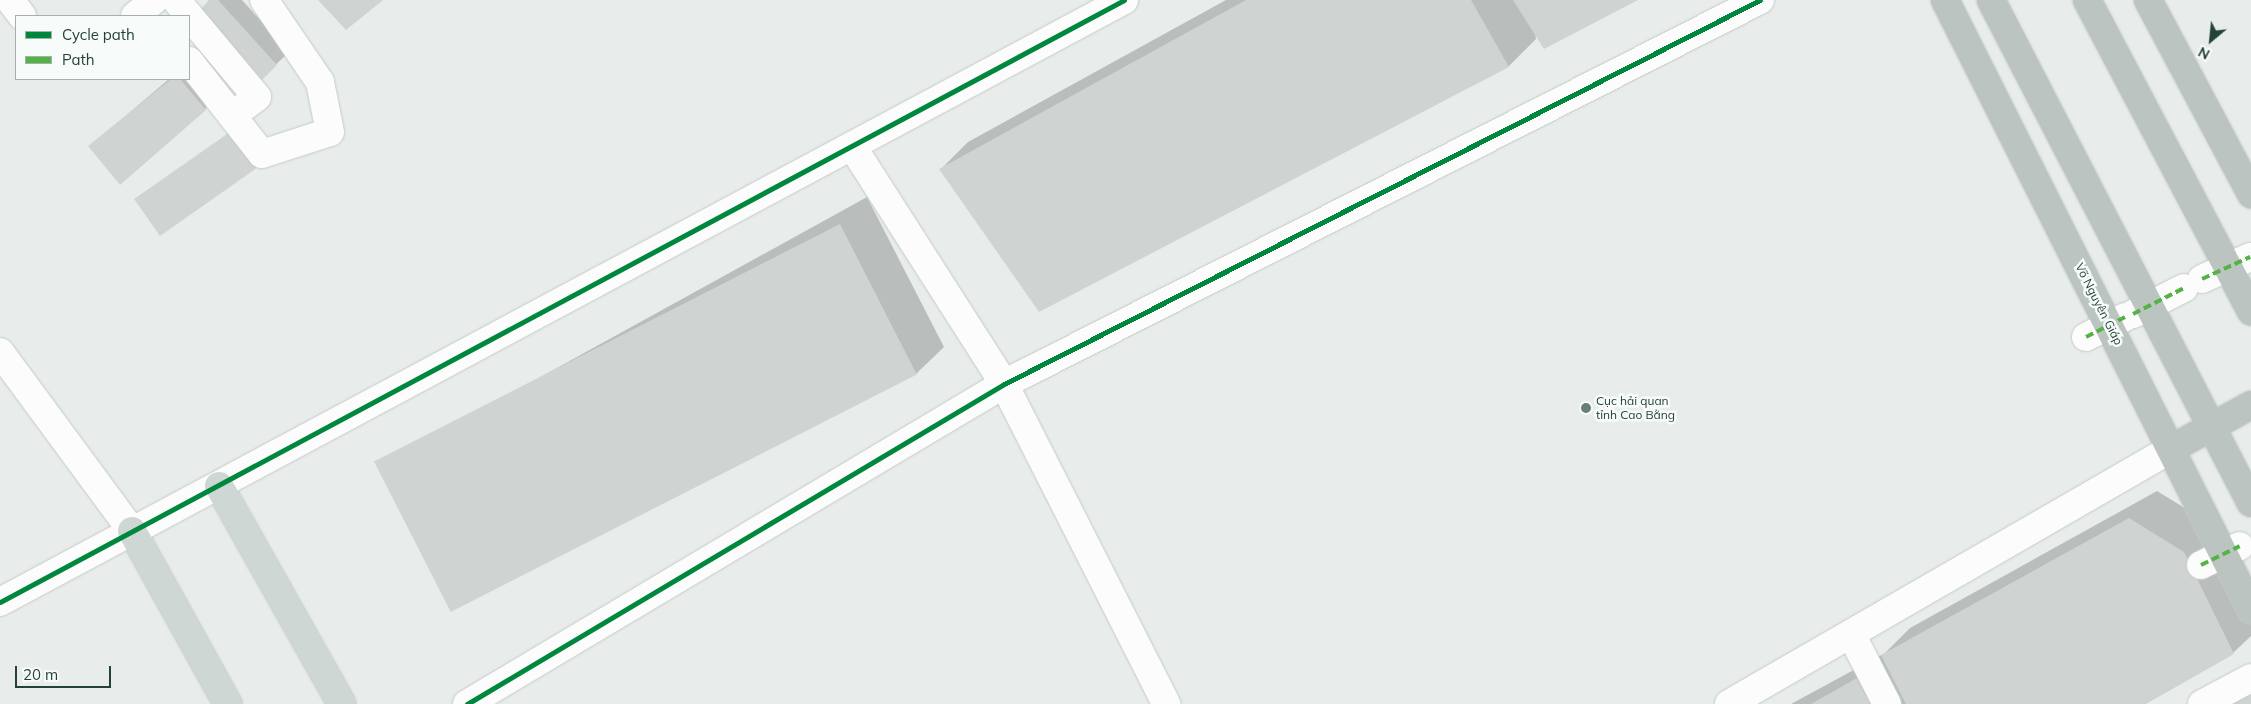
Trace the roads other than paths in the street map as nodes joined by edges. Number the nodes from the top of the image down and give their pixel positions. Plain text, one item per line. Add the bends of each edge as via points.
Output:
1 (10, 0) edge
2 (176, 0) edge
3 (264, 0) edge
4 (1124, 0) edge
5 (1760, 0) edge
6 (1945, 0) edge
7 (1991, 0) edge
8 (2086, 0) edge
9 (2148, 0) edge
10 (21, 15) edge
11 (190, 62) edge
12 (232, 116) junction
13 (852, 146) junction
14 (2251, 194) edge
15 (2239, 262) junction
16 (2251, 311) edge
17 (2121, 320) junction
18 (0, 352) edge
19 (1004, 384) junction
20 (2251, 405) edge
21 (2213, 426) junction
22 (2171, 449) junction
23 (220, 486) junction
24 (2251, 503) edge
25 (132, 531) junction
26 (2233, 550) edge
27 (0, 602) edge
28 (2251, 609) edge
29 (1851, 634) junction
30 (2251, 678) edge
31 (228, 704) edge
32 (342, 704) edge
33 (467, 704) edge
34 (1166, 704) edge
35 (1729, 704) edge
36 (1887, 704) edge
37 (2202, 704) edge

1 - 10 street
2 - 12 street via 265,91
3 - 12 street via 320,82 330,132 262,154
4 - 13 street
5 - 19 street
6 - 17 highway, Võ Nguyên Giáp
7 - 17 highway, Võ Nguyên Giáp
8 - 15 highway
9 - 14 highway
11 - 12 street
13 - 19 street
13 - 23 street
15 - 16 highway
15 - 17 street
17 - 21 highway, Võ Nguyên Giáp
17 - 22 highway, Võ Nguyên Giáp
18 - 25 street
19 - 33 street
19 - 34 street
20 - 21 highway
21 - 22 highway
21 - 24 highway, Võ Nguyên Giáp
22 - 26 highway, Võ Nguyên Giáp
22 - 29 street
23 - 25 street
23 - 32 main road
25 - 27 street
25 - 31 main road
26 - 28 highway, Võ Nguyên Giáp
29 - 35 street
29 - 36 street
30 - 37 street

